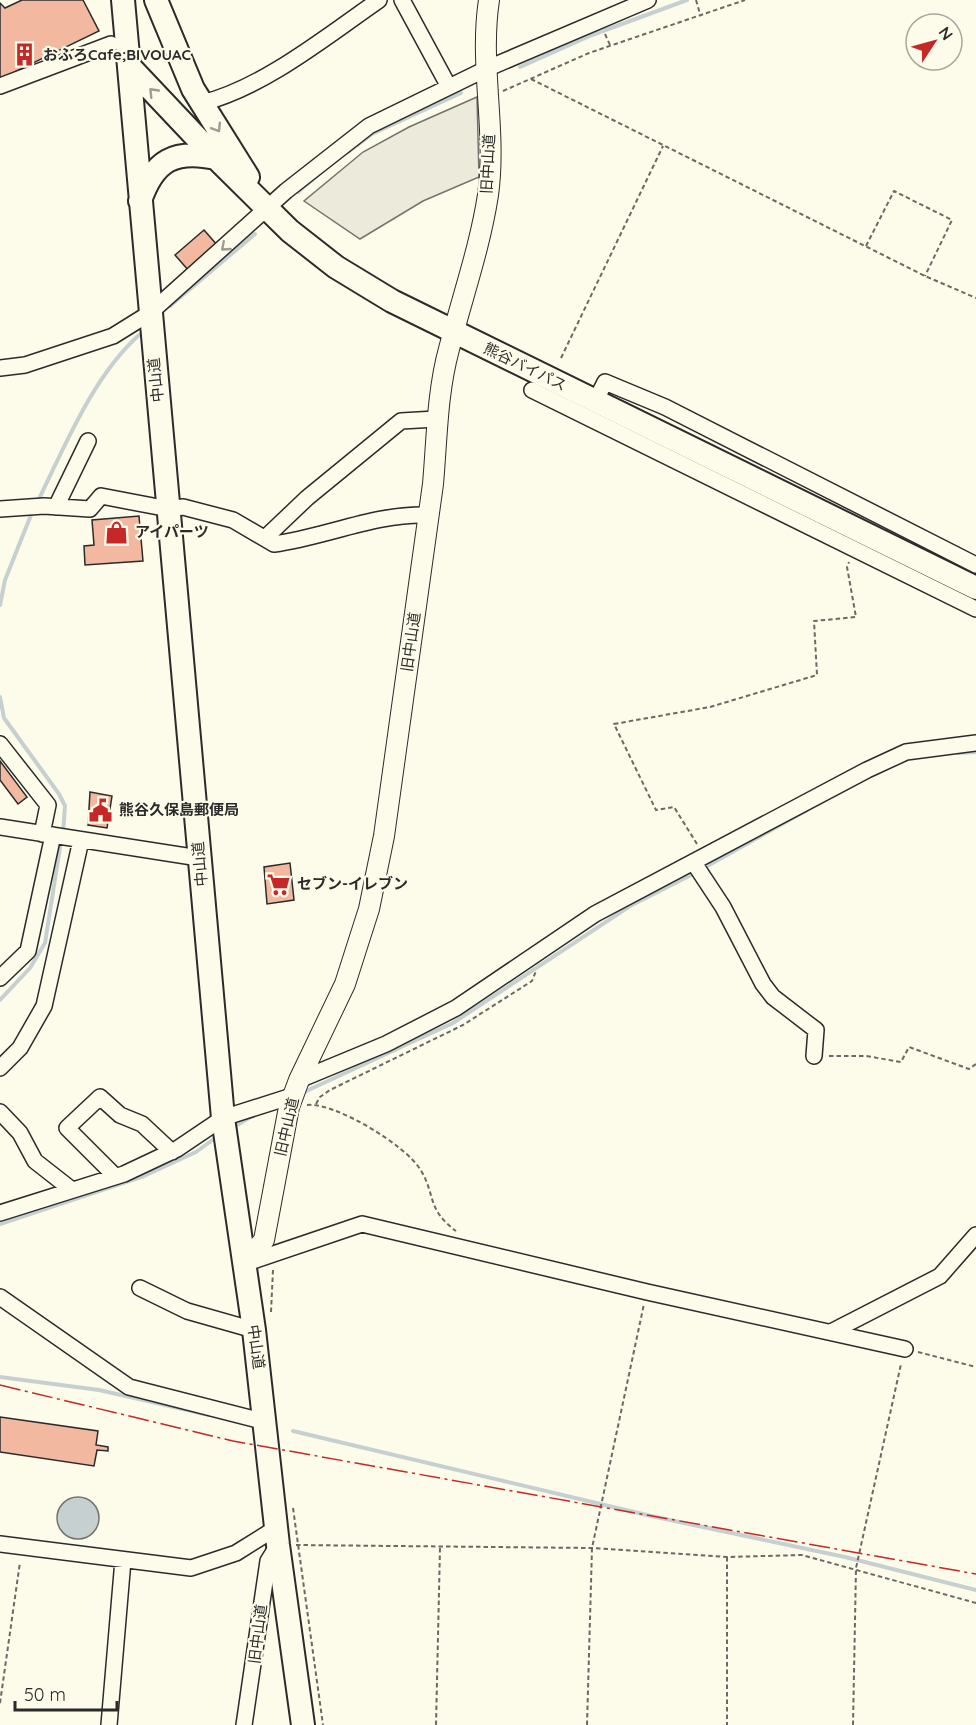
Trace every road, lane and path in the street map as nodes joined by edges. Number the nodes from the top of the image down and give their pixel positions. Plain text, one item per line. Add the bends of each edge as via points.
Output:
1 (123, 0) edge
2 (156, 0) edge
3 (378, 0) edge
4 (402, 0) edge
5 (489, 0) edge
6 (648, 0) edge
7 (696, 0) edge
8 (745, 0) edge
9 (700, 14) junction
10 (111, 44) dead end
11 (129, 66) junction
12 (486, 69) junction
13 (531, 79) junction
14 (0, 86) edge
15 (449, 87) junction
16 (488, 99) junction
17 (202, 104) junction
18 (663, 146) junction
19 (216, 158) junction
20 (139, 205) junction
21 (268, 208) junction
22 (866, 246) junction
23 (925, 276) junction
24 (976, 298) edge
25 (150, 313) junction
26 (454, 332) junction
27 (561, 358) dead end
28 (1, 370) edge
29 (532, 390) dead end
30 (595, 402) junction
31 (436, 419) junction
32 (88, 441) dead end
33 (658, 442) junction
34 (50, 506) junction
35 (0, 509) edge
36 (169, 509) junction
37 (428, 515) junction
38 (265, 538) junction
39 (856, 549) junction
40 (976, 565) edge
41 (976, 588) edge
42 (976, 609) edge
43 (976, 743) edge
44 (0, 744) edge
45 (0, 828) edge
46 (50, 835) junction
47 (76, 839) junction
48 (199, 858) junction
49 (700, 860) junction
50 (0, 978) edge
51 (814, 1056) joint
52 (976, 1064) edge
53 (0, 1068) edge
54 (293, 1094) junction
55 (0, 1112) edge
56 (223, 1118) junction
57 (172, 1152) junction
58 (116, 1176) junction
59 (72, 1190) junction
60 (0, 1213) edge
61 (458, 1232) dead end
62 (976, 1235) edge
63 (274, 1252) junction
64 (244, 1264) junction
65 (140, 1288) dead end
66 (647, 1292) junction
67 (0, 1297) edge
68 (271, 1316) dead end
69 (254, 1330) junction
70 (833, 1331) junction
71 (905, 1349) junction
72 (976, 1367) edge
73 (266, 1422) junction
74 (292, 1499) dead end
75 (284, 1540) junction
76 (0, 1544) edge
77 (22, 1547) junction
78 (440, 1548) junction
79 (592, 1548) junction
80 (727, 1557) junction
81 (123, 1560) junction
82 (856, 1567) junction
83 (976, 1604) edge
84 (0, 1703) edge
85 (109, 1725) edge
86 (244, 1725) edge
87 (303, 1725) edge
88 (323, 1725) edge
89 (436, 1725) edge
90 (587, 1725) edge
91 (727, 1725) edge
92 (853, 1725) edge

1 - 11 highway, 中山道
2 - 17 highway
3 - 17 street via 282,67
4 - 15 street
5 - 12 main road, 旧中山道
6 - 12 street
7 - 9 path
8 - 9 path
9 - 13 path via 588,53
10 - 14 street
19 -> 11 highway, 熊谷バイパス
11 - 20 highway, 中山道
12 - 15 street
12 - 16 main road, 旧中山道
13 - 16 path
13 - 18 path
15 - 21 street via 369,126
16 - 26 main road, 旧中山道 via 491,136 487,197
17 -> 21 highway
18 - 22 path
18 - 27 path
19 - 20 highway via 197,154 172,158 154,172
19 - 21 highway, 熊谷バイパス
20 - 25 highway, 中山道
21 -> 25 street
21 - 26 highway, 熊谷バイパス via 336,267
22 - 23 path
22 - 23 path via 894,191 952,220
23 - 24 path
25 - 28 street via 113,336
25 - 36 highway, 中山道
26 - 30 highway, 熊谷バイパス
26 - 31 main road, 旧中山道
29 - 33 street
30 - 33 highway, 熊谷バイパス
30 - 40 street via 605,382 665,407
31 - 37 main road, 旧中山道
31 - 38 street via 401,421
32 - 34 street
33 - 39 street
33 - 41 highway, 熊谷バイパス
34 - 35 street
34 - 36 street via 90,509 101,496
36 - 38 street via 183,507 233,520
36 - 48 highway, 中山道
37 - 38 street via 397,518 297,541 274,544
37 - 54 main road, 旧中山道 via 376,880 345,984
39 - 42 street
39 - 49 path via 847,567 856,617 814,621 817,675 710,707 614,724 657,810 674,807
43 - 49 street via 906,752
44 - 46 street via 48,805
45 - 46 street
46 - 47 street
46 - 50 street via 28,951
47 - 48 street
47 - 53 street via 44,1006 20,1048
48 - 56 highway, 中山道
49 - 51 street via 763,984 816,1030
49 - 54 street via 595,914 456,1008
51 - 52 path via 866,1056 901,1062 909,1047 969,1069
54 - 56 street
54 - 61 path via 338,1112 408,1154 421,1170 440,1218
54 - 64 main road, 旧中山道 via 264,1240
55 - 59 street via 20,1133 35,1161
56 - 57 street
56 - 64 highway, 中山道
57 - 58 street
57 - 58 street via 142,1124 120,1115 100,1097 67,1128
58 - 59 street
59 - 60 street
62 - 70 street via 940,1276
63 - 64 street
63 - 66 street via 362,1224
63 - 68 path
64 - 69 highway, 中山道
65 - 69 street via 187,1311
66 - 70 street
66 - 79 path
67 - 73 street via 129,1387
69 - 73 highway, 中山道
70 - 71 street
71 - 72 path
71 - 82 path
73 - 75 highway, 中山道
74 - 75 path
75 - 78 path
75 - 81 street via 191,1568
75 - 86 street, 旧中山道 via 268,1561
75 - 87 highway, 中山道
75 - 88 path
76 - 77 street
77 - 81 street
77 - 84 path
78 - 79 path
78 - 89 path
79 - 80 path
79 - 90 path
80 - 82 path via 802,1555
80 - 91 path
81 - 85 street
82 - 83 path
82 - 92 path

